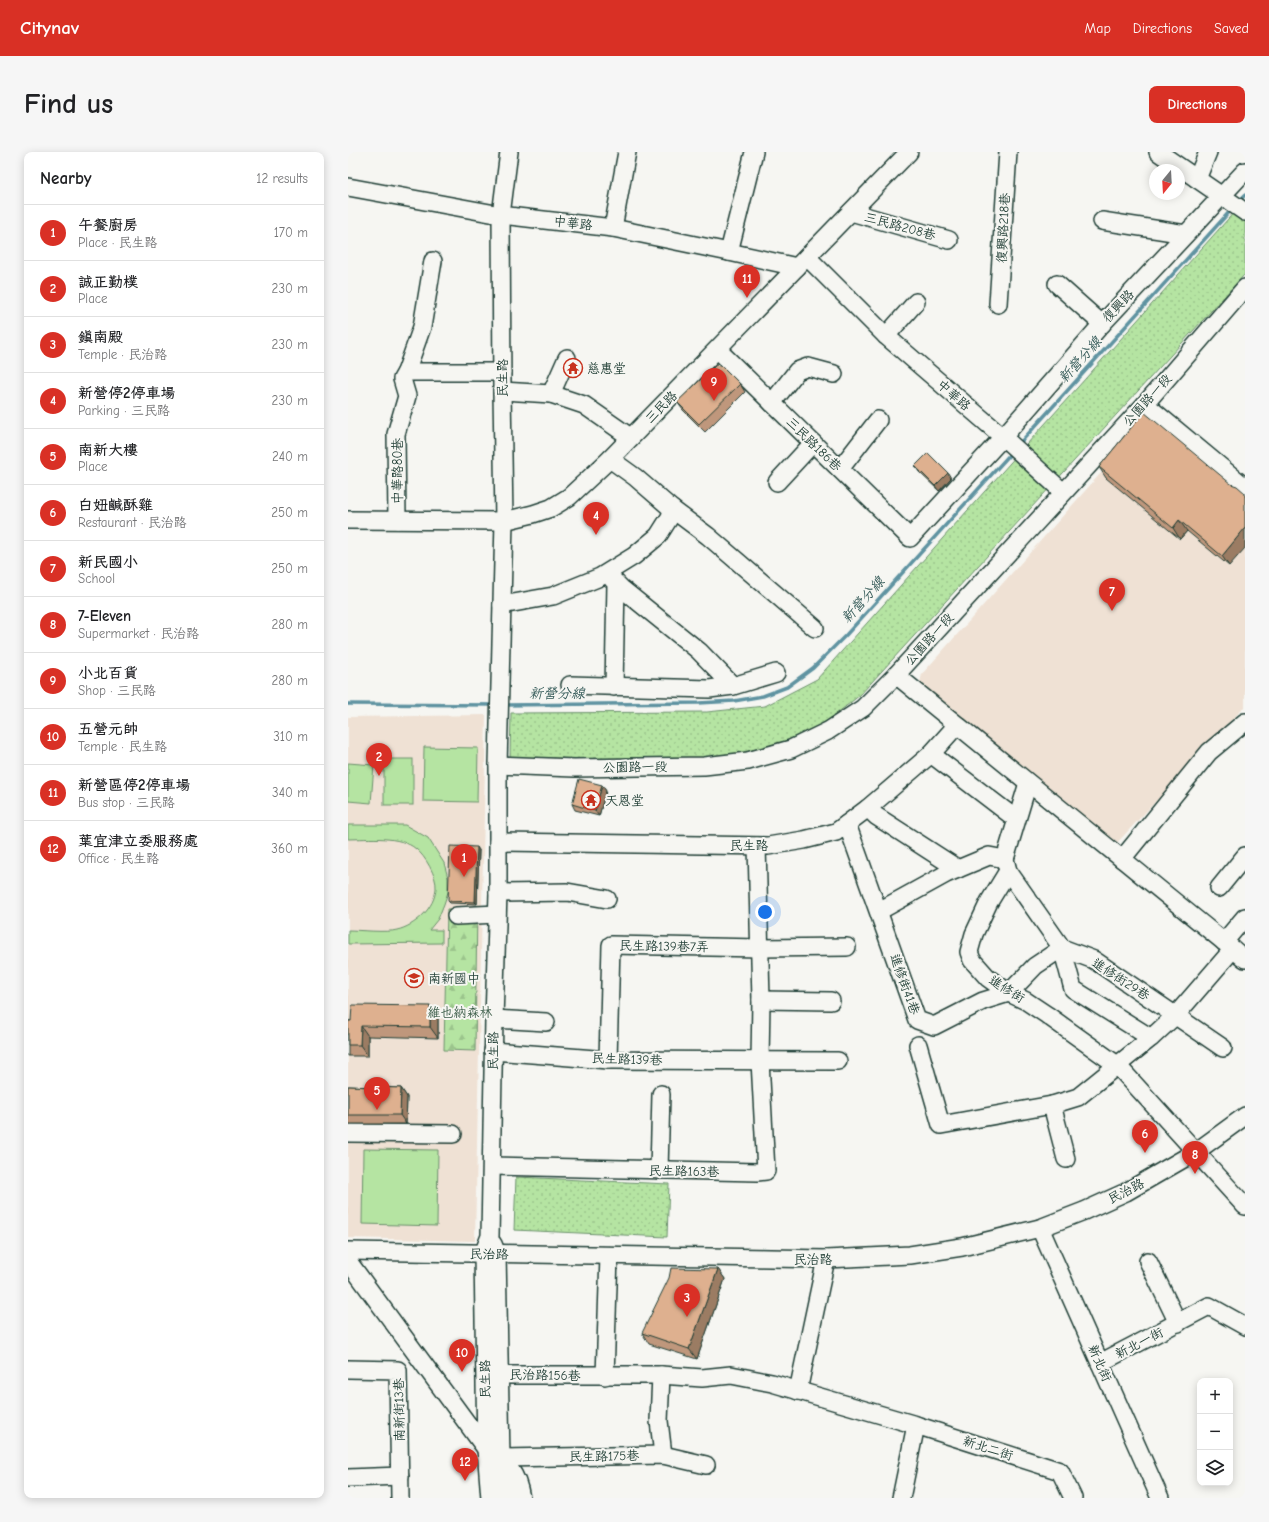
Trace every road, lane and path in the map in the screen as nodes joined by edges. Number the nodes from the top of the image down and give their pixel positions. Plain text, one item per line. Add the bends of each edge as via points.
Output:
1 (509, 152) edge
2 (627, 152) edge
3 (754, 152) edge
4 (909, 152) edge
5 (1008, 152) edge
6 (1158, 152) edge
7 (1208, 152) edge
8 (1245, 171) edge
9 (1197, 179) junction
10 (348, 187) edge
11 (1222, 196) junction
12 (851, 212) junction
13 (1245, 212) edge
14 (501, 215) junction
15 (1102, 221) dead end
16 (613, 228) junction
17 (1186, 234) junction
18 (949, 240) dead end
19 (729, 252) junction
20 (432, 261) dead end
21 (802, 262) junction
22 (1057, 284) dead end
23 (1245, 288) edge
24 (916, 302) dead end
25 (998, 304) dead end
26 (1102, 324) junction
27 (886, 336) junction
28 (718, 350) junction
29 (567, 358) dead end
30 (406, 372) junction
31 (502, 372) junction
32 (834, 374) dead end
33 (502, 391) junction
34 (551, 394) junction
35 (772, 402) junction
36 (1145, 404) junction
37 (878, 420) dead end
38 (1002, 437) junction
39 (630, 438) junction
40 (813, 443) junction
41 (610, 460) junction
42 (840, 469) junction
43 (776, 482) dead end
44 (1245, 487) edge
45 (1063, 492) junction
46 (672, 509) junction
47 (348, 520) edge
48 (397, 520) junction
49 (504, 521) junction
50 (611, 578) junction
51 (502, 605) junction
52 (815, 628) dead end
53 (776, 673) dead end
54 (896, 675) junction
55 (570, 686) dead end
56 (614, 686) junction
57 (733, 686) junction
58 (1245, 722) edge
59 (957, 725) junction
60 (931, 754) junction
61 (498, 765) junction
62 (1028, 783) junction
63 (868, 808) junction
64 (1016, 819) junction
65 (847, 824) junction
66 (498, 842) junction
67 (757, 846) junction
68 (1245, 856) edge
69 (1122, 859) junction
70 (1006, 865) junction
71 (958, 869) junction
72 (1219, 888) dead end
73 (498, 893) junction
74 (607, 899) dead end
75 (879, 911) junction
76 (497, 914) junction
77 (456, 916) dead end
78 (1245, 917) edge
79 (847, 947) dead end
80 (760, 948) junction
81 (1062, 948) junction
82 (1234, 950) edge
83 (1009, 993) junction
84 (761, 1000) junction
85 (831, 1001) dead end
86 (1176, 1015) junction
87 (494, 1019) junction
88 (546, 1022) dead end
89 (1151, 1038) junction
90 (918, 1045) dead end
91 (1223, 1048) dead end
92 (493, 1051) junction
93 (608, 1060) junction
94 (838, 1061) dead end
95 (760, 1062) junction
96 (1117, 1065) junction
97 (661, 1094) dead end
98 (1052, 1105) junction
99 (1245, 1116) edge
100 (348, 1133) edge
101 (453, 1134) dead end
102 (1197, 1151) junction
103 (1066, 1159) dead end
104 (492, 1166) junction
105 (660, 1170) junction
106 (1245, 1206) edge
107 (1040, 1228) junction
108 (348, 1251) edge
109 (490, 1254) junction
110 (609, 1256) junction
111 (826, 1259) junction
112 (348, 1261) edge
113 (1148, 1261) dead end
114 (1178, 1323) junction
115 (1245, 1326) edge
116 (1100, 1363) junction
117 (348, 1369) edge
118 (492, 1375) junction
119 (661, 1375) junction
120 (605, 1376) junction
121 (798, 1391) junction
122 (916, 1425) junction
123 (486, 1449) junction
124 (662, 1455) junction
125 (501, 1458) junction
126 (706, 1465) dead end
127 (400, 1476) junction
128 (348, 1478) edge
129 (400, 1498) edge
130 (490, 1498) edge
131 (504, 1498) edge
132 (521, 1498) edge
133 (901, 1498) edge
134 (1074, 1498) edge
135 (1160, 1498) edge

1 - 14 street, 民生路
2 - 16 street
3 - 19 street
4 - 12 street, 三民路
5 - 25 street, 復興路218巷
6 - 9 street
7 - 9 street
8 - 11 street, 復興路
9 - 11 street
10 - 14 street, 中華路
11 - 13 street
11 - 17 street, 復興路
12 - 18 street, 三民路208巷
12 - 21 street, 三民路
14 - 16 street, 中華路
14 - 31 street, 民生路
15 - 17 street
16 - 19 street, 中華路
17 - 26 street, 復興路
19 - 21 street, 中華路
20 - 30 street, 中華路80巷 via 422,327
21 - 27 street, 中華路
21 - 28 street, 三民路
22 - 26 street
23 - 36 street, 公園路一段
24 - 27 street
26 - 38 street, 復興路
27 - 38 street, 中華路
28 - 35 street, 三民路186巷
28 - 39 street, 三民路
29 - 34 street
30 - 31 street
30 - 48 street, 中華路80巷 via 402,379 407,396 406,403 396,434
31 - 33 street, 民生路
32 - 35 street via 808,367 796,370
33 - 34 street
33 - 49 street, 民生路
34 - 39 street via 584,405
35 - 40 street, 三民路186巷
36 - 44 street
36 - 45 street, 公園路一段
37 - 42 street
38 - 42 street, 三民路186巷 via 910,538
38 - 45 street, 中華路
39 - 41 street, 三民路
40 - 42 street, 三民路186巷
40 - 43 street
41 - 46 street via 635,477
41 - 49 street, 三民路 via 569,496 551,508
45 - 54 street, 公園路一段
46 - 50 street via 658,536
46 - 52 street via 708,536
47 - 48 street, 三民路
48 - 49 street, 三民路
49 - 51 street, 民生路
50 - 51 street via 554,596
50 - 56 street
50 - 57 street via 699,651
51 - 61 street, 民生路
53 - 57 street
54 - 59 street
54 - 61 street, 公園路一段 via 863,708 828,731 791,749 748,761 704,766 574,768
55 - 56 street
56 - 57 street via 709,689
58 - 69 street via 1210,752
59 - 60 street, 民生路
59 - 62 street
60 - 63 street, 民生路
60 - 64 street
61 - 66 street, 民生路
62 - 64 street, 進修街
62 - 69 street
63 - 65 street, 民生路
63 - 71 street via 876,816
64 - 70 street, 進修街
65 - 67 street, 民生路 via 836,832 804,840
65 - 75 street
66 - 67 street, 民生路
66 - 73 street, 民生路
67 - 80 street, 民生路163巷
68 - 72 street
69 - 82 street
70 - 71 street via 989,856
70 - 81 street
70 - 83 street, 進修街 via 974,934 969,952 972,960 988,978
71 - 75 street
73 - 74 street via 567,892
73 - 76 street, 民生路
75 - 83 street, 進修街41巷 via 917,1020 934,1026 983,1001
76 - 77 street
76 - 87 street, 民生路
78 - 82 street
79 - 80 street
80 - 84 street, 民生路163巷
80 - 93 street, 民生路139巷7弄 via 611,945
81 - 83 street, 進修街41巷 via 1035,966
81 - 86 street, 進修街29巷 via 1094,960
81 - 89 street via 1073,989
82 - 86 street
83 - 96 street, 進修街 via 1047,1015
84 - 85 street
84 - 95 street, 民生路163巷
86 - 89 street
86 - 91 street, 進修街29巷
87 - 88 street
87 - 92 street, 民生路
89 - 96 street
90 - 98 street via 940,1125
92 - 93 street, 民生路139巷
92 - 104 street, 民生路
93 - 95 street, 民生路139巷
94 - 95 street
95 - 105 street, 民生路163巷 via 766,1171
96 - 98 street via 1078,1097
96 - 102 street, 進修街
97 - 105 street
98 - 103 street
99 - 102 street, 民治路
100 - 101 street
102 - 106 street, 進修街
102 - 107 street, 民治路 via 1126,1192
104 - 105 street, 民生路163巷
104 - 109 street, 民生路
107 - 111 street, 民治路 via 962,1247 910,1256
107 - 116 street, 新北街
108 - 109 street, 民治路
109 - 110 street, 民治路
109 - 118 street, 民生路
110 - 111 street, 民治路
110 - 120 street
111 - 121 street
112 - 123 street
113 - 114 street, 新北一街
114 - 115 street, 新北一街 via 1209,1306
114 - 116 street, 新北一街
116 - 135 street, 新北街
117 - 127 street, 南新街13巷 via 398,1370
118 - 120 street, 民治路156巷
118 - 123 street, 民生路
118 - 125 street, 民生路
119 - 120 street, 民治路156巷
119 - 121 street, 民治路156巷 via 702,1378 731,1375
119 - 124 street via 659,1420
121 - 122 street, 新北二街
122 - 133 street
122 - 134 street, 新北二街 via 1060,1471
123 - 125 street
123 - 130 street, 民生路
124 - 125 street, 民生路175巷
124 - 126 street, 民生路175巷
125 - 131 street, 民生路
125 - 132 street via 516,1477
127 - 128 street
127 - 129 street

